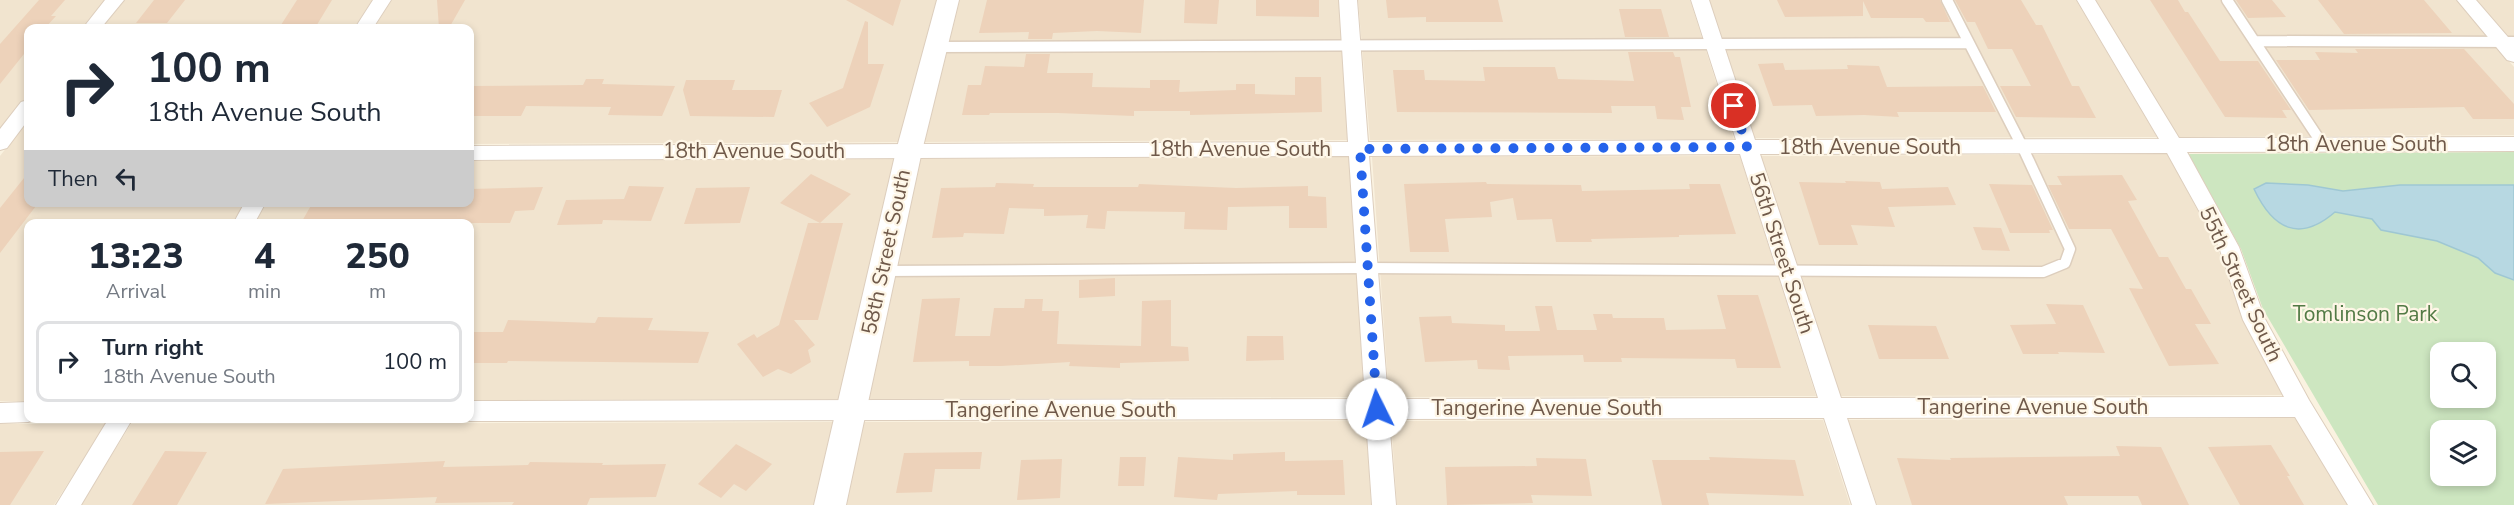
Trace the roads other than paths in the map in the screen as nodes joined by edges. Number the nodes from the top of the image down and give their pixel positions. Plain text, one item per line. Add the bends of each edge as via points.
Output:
1 (115, 0) edge
2 (382, 0) edge
3 (948, 0) edge
4 (1348, 0) edge
5 (1700, 0) edge
6 (1947, 0) edge
7 (2086, 0) edge
8 (2227, 0) edge
9 (2466, 0) edge
10 (95, 24) edge
11 (367, 24) edge
12 (2254, 41) junction
13 (1968, 43) junction
14 (1714, 44) junction
15 (1352, 45) junction
16 (936, 47) junction
17 (2510, 47) edge
18 (24, 112) edge
19 (0, 143) edge
20 (2323, 144) junction
21 (2514, 144) edge
22 (2173, 145) junction
23 (2022, 146) junction
24 (1747, 147) junction
25 (1360, 149) junction
26 (909, 151) junction
27 (474, 153) edge
28 (1368, 268) junction
29 (1787, 269) junction
30 (882, 271) junction
31 (2301, 406) junction
32 (1832, 408) junction
33 (1377, 409) junction
34 (852, 410) junction
35 (474, 411) edge
36 (0, 412) edge
37 (24, 412) edge
38 (119, 423) edge
39 (68, 505) edge
40 (830, 505) edge
41 (1384, 505) edge
42 (1864, 505) edge
43 (2361, 505) edge

1 - 10 street
2 - 11 street
3 - 16 street, 58th Street South
4 - 15 street
5 - 14 street, 56th Street South
6 - 13 lane
7 - 22 street, 55th Street South
8 - 12 lane
9 - 17 street
12 - 17 lane
12 - 20 lane
13 - 14 lane
13 - 23 lane
14 - 15 lane
14 - 24 street, 56th Street South
15 - 16 lane
15 - 25 street
16 - 26 street, 58th Street South
18 - 19 street
20 - 21 street, 18th Avenue South
20 - 22 street, 18th Avenue South
22 - 23 street, 18th Avenue South
22 - 31 street, 55th Street South via 2229,247 2254,320
23 - 24 street, 18th Avenue South
23 - 29 lane via 2070,249 2065,263 2043,272
24 - 25 street, 18th Avenue South
24 - 29 street, 56th Street South
25 - 26 street, 18th Avenue South
25 - 28 street
26 - 27 street, 18th Avenue South
26 - 30 street, 58th Street South
28 - 29 lane
28 - 30 lane
28 - 33 street
29 - 32 street, 56th Street South
30 - 34 street, 58th Street South
31 - 32 street, Tangerine Avenue South
31 - 43 street, 55th Street South
32 - 33 street, Tangerine Avenue South
32 - 42 street, 56th Street South
33 - 34 street, Tangerine Avenue South
33 - 41 street
34 - 35 street, Tangerine Avenue South
34 - 40 street, 58th Street South
36 - 37 street
38 - 39 street

